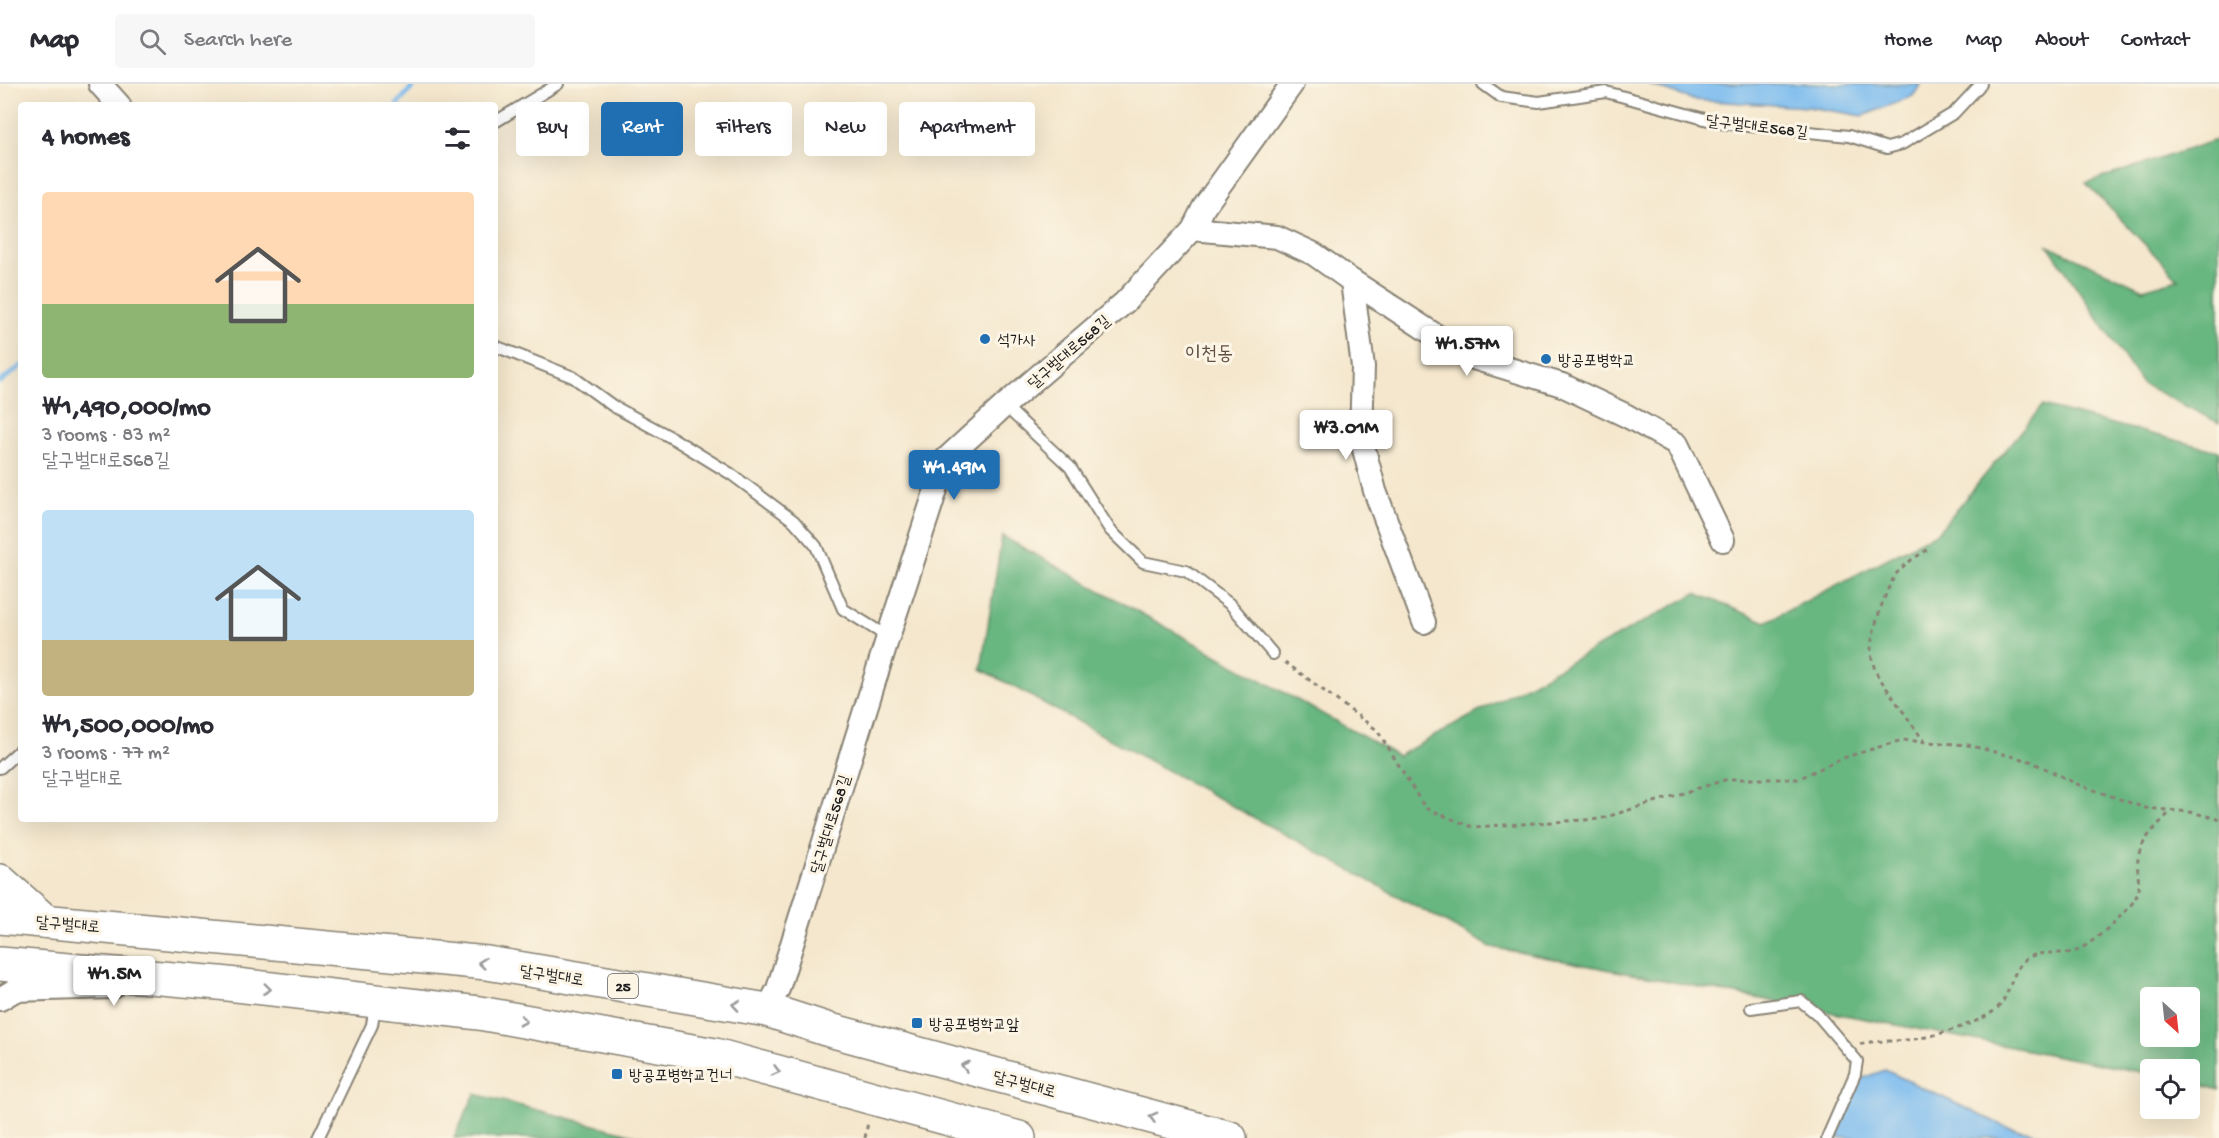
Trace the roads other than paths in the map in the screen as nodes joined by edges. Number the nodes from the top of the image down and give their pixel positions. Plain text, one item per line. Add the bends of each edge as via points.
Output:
1 (100, 84) edge
2 (558, 84) edge
3 (1292, 84) edge
4 (1483, 84) edge
5 (1981, 84) edge
6 (116, 102) edge
7 (498, 120) edge
8 (1192, 229) junction
9 (1352, 281) junction
10 (498, 347) edge
11 (1005, 406) junction
12 (1723, 540) dead end
13 (1424, 622) dead end
14 (888, 637) junction
15 (1273, 654) road end
16 (18, 752) edge
17 (0, 768) edge
18 (0, 881) edge
19 (0, 917) edge
20 (45, 921) junction
21 (0, 964) edge
22 (219, 983) junction
23 (0, 999) edge
24 (375, 1002) junction
25 (1751, 1008) dead end
26 (767, 1010) junction
27 (318, 1138) edge
28 (1019, 1138) edge
29 (1230, 1138) edge
30 (1827, 1138) edge

1 - 6 street
2 - 7 lane
3 - 8 street, 달구벌대로568길
4 - 5 lane, 달구벌대로568길 via 1501,97 1539,102 1606,92 1719,123 1849,136 1887,148 1902,144 1954,113
8 - 9 street via 1277,237 1314,254
8 - 11 street, 달구벌대로568길 via 1125,302
9 - 12 street via 1467,356 1562,385 1677,444
9 - 13 street via 1363,367 1361,438 1375,492
10 - 14 lane via 573,377 613,406 731,474 794,521 816,546 843,609
11 - 14 street, 달구벌대로568길 via 946,459
11 - 15 lane via 1070,467 1110,530 1143,562 1186,571 1231,605
14 - 26 street, 달구벌대로568길 via 778,989
16 - 17 lane
18 - 20 main road
19 - 20 main road, 달구벌대로 / 25
26 -> 20 main road, 달구벌대로 / 25 via 487,963
21 - 22 main road
22 - 23 street via 15,990
22 -> 24 main road
24 - 27 lane via 372,1025
24 -> 28 main road via 479,1013 715,1055
25 - 30 lane via 1801,1001 1857,1061
29 -> 26 main road, 달구벌대로 / 25

